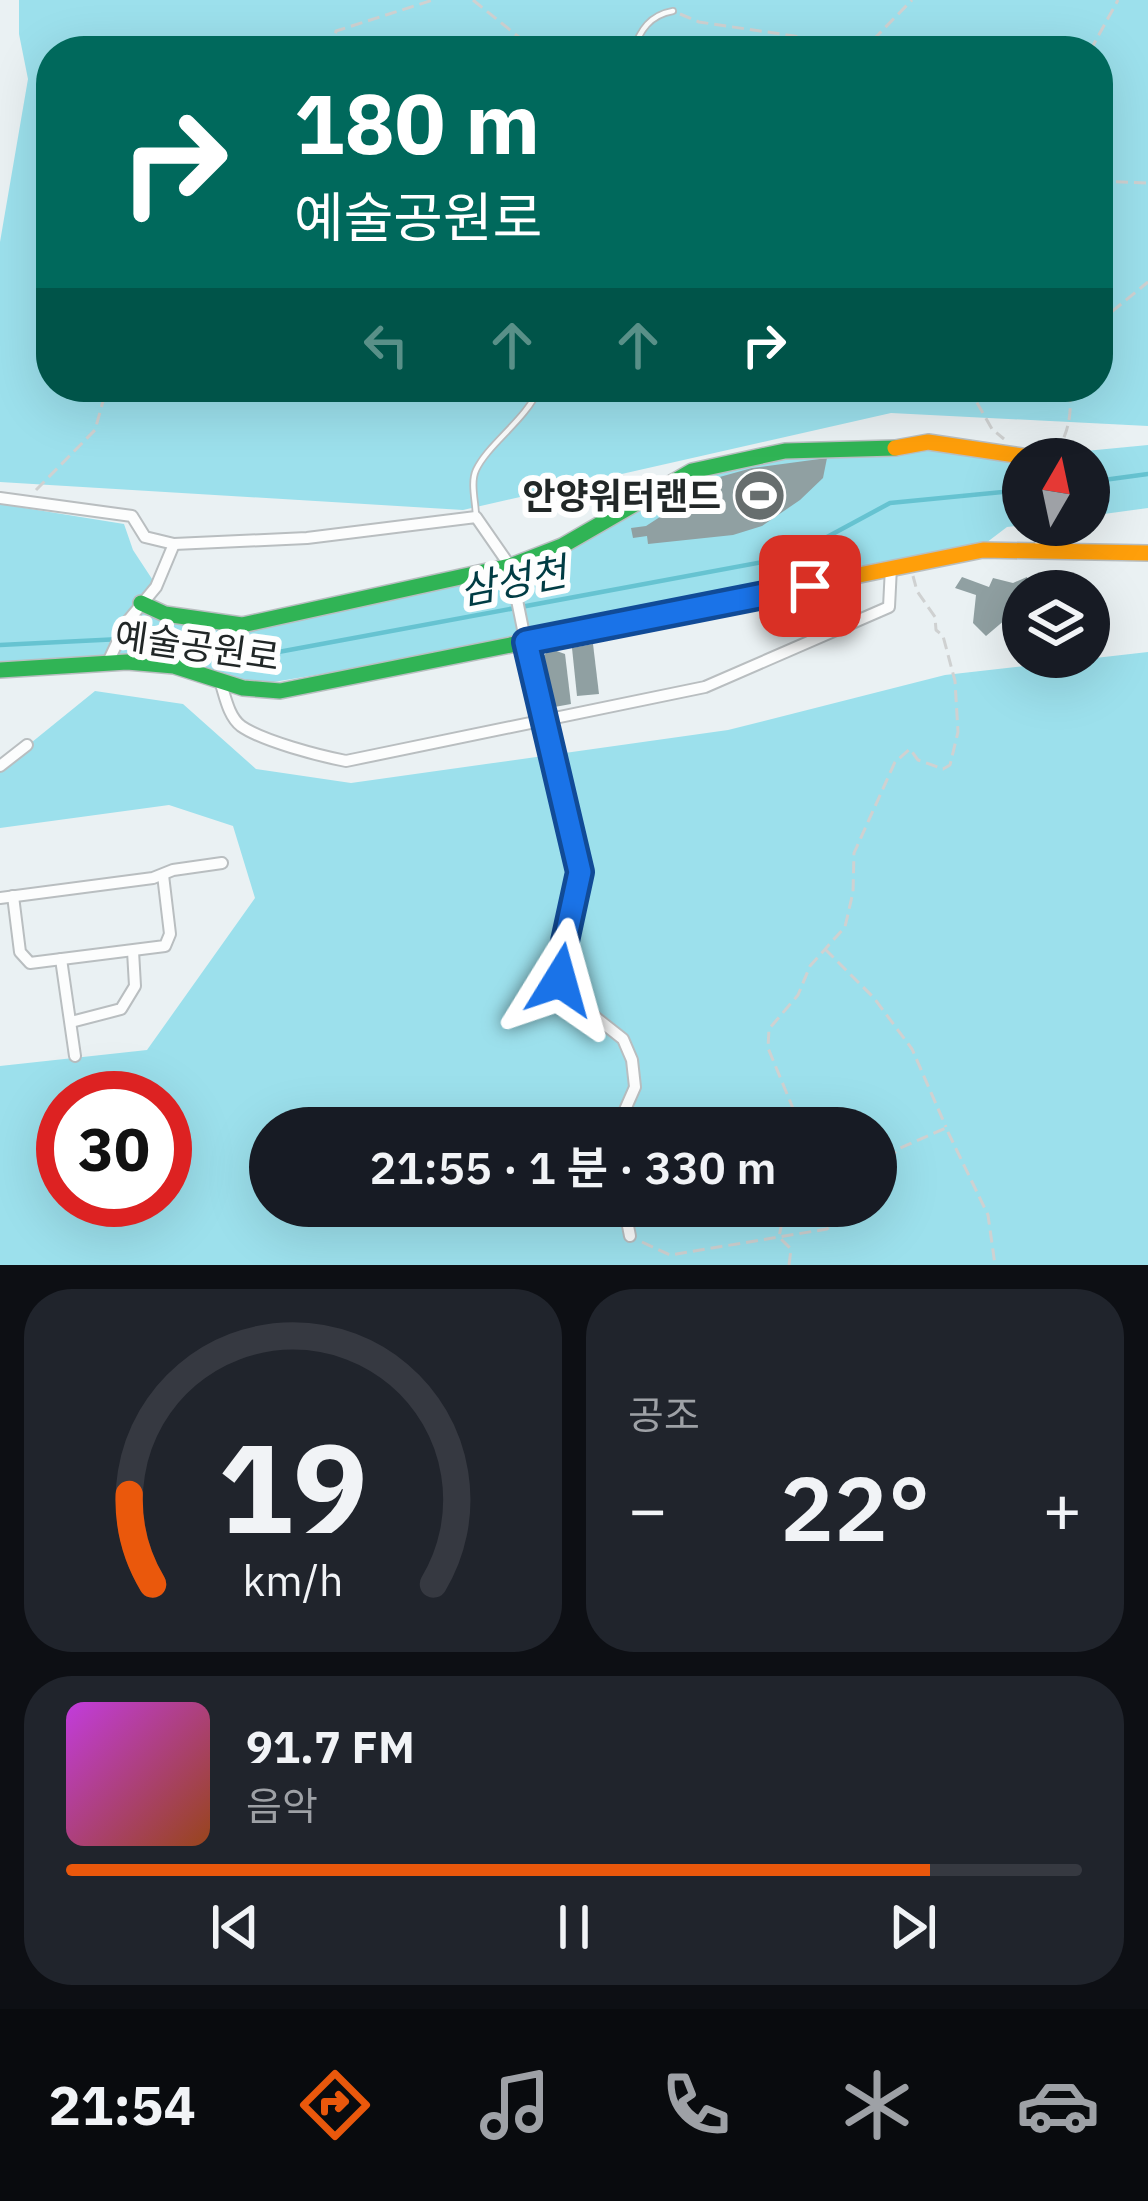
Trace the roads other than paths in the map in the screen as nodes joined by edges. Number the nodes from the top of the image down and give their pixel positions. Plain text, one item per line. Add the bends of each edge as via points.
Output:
1 (673, 10) road end
2 (638, 36) edge
3 (534, 402) edge
4 (1002, 452) edge
5 (0, 498) edge
6 (476, 517) junction
7 (174, 544) junction
8 (1040, 546) edge
9 (1040, 549) junction
10 (1148, 554) edge
11 (891, 568) junction
12 (511, 573) junction
13 (141, 603) junction
14 (524, 634) junction
15 (111, 656) junction
16 (0, 670) edge
17 (220, 681) junction
18 (542, 722) junction
19 (27, 745) dead end
20 (0, 766) edge
21 (222, 863) dead end
22 (164, 874) junction
23 (6, 897) edge
24 (133, 951) junction
25 (61, 959) junction
26 (71, 1022) junction
27 (76, 1056) dead end
28 (626, 1107) edge
29 (628, 1227) edge
30 (630, 1236) road end

1 - 2 lane
3 - 6 lane via 477,467
4 - 12 street via 928,442 785,451 692,471
5 - 7 street via 132,516 145,537
6 - 7 street
6 - 12 street
7 - 13 street
8 - 9 street
9 - 10 street, 예술공원로
9 - 11 street, 예술공원로 via 982,550
11 - 14 street, 예술공원로 via 733,603
11 - 18 street via 889,608 705,687
12 - 13 street via 242,625
12 - 14 street
13 - 15 street
14 - 17 street, 예술공원로 via 280,691
14 - 18 street
15 - 16 street, 예술공원로
15 - 17 street, 예술공원로
17 - 18 street via 240,725 346,760
18 - 28 street via 580,872 560,980 566,994 623,1039 635,1087
19 - 20 street
21 - 22 street
22 - 23 street
22 - 24 street via 170,934 165,946
23 - 25 street via 20,952 30,963
24 - 25 street
24 - 26 street via 135,986 121,1009
25 - 26 street
26 - 27 street
29 - 30 street

